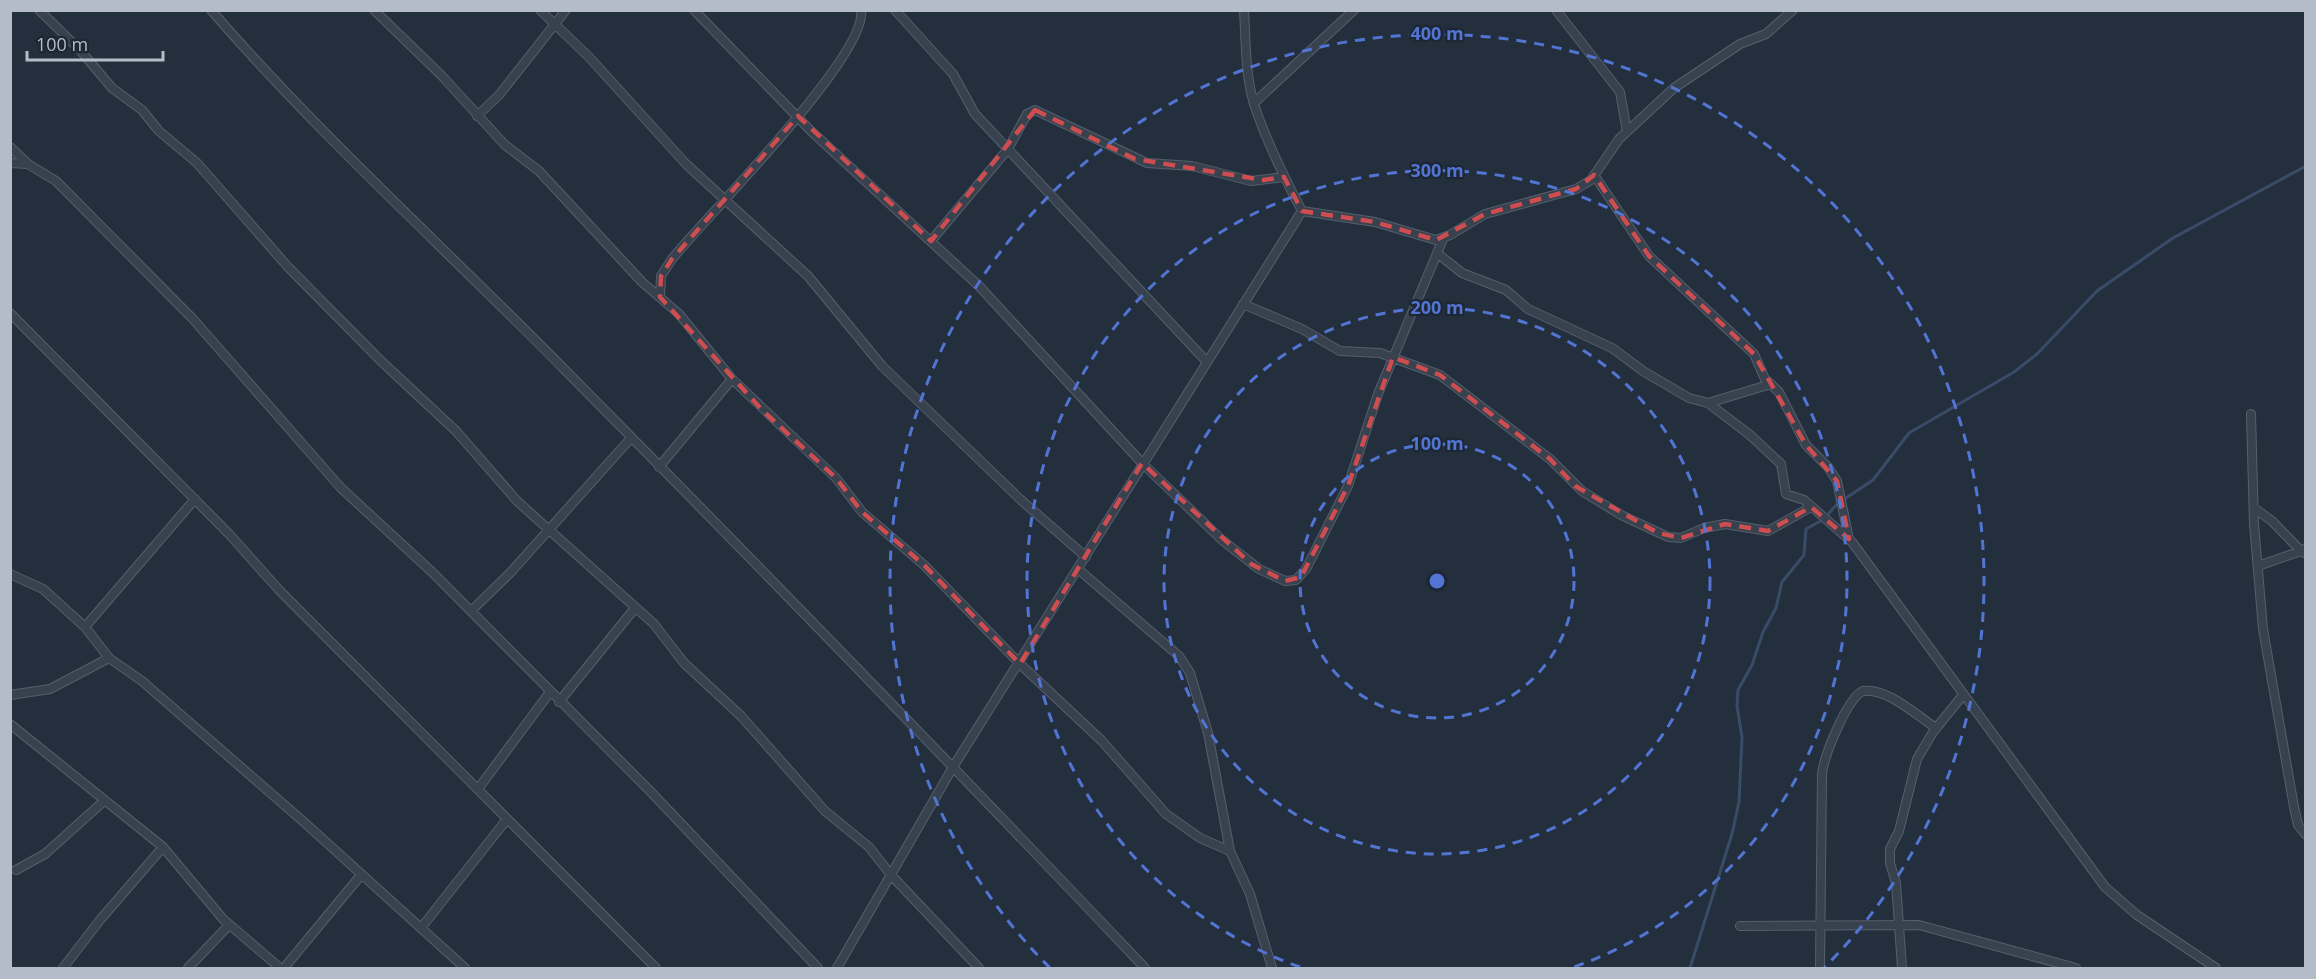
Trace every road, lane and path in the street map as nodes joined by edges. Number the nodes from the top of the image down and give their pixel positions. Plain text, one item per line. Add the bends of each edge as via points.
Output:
1 (39, 10) edge
2 (211, 10) edge
3 (374, 10) edge
4 (540, 10) edge
5 (566, 10) edge
6 (694, 10) edge
7 (861, 10) edge
8 (895, 10) edge
9 (1244, 10) edge
10 (1354, 10) edge
11 (1556, 10) edge
12 (1793, 10) edge
13 (554, 24) junction
14 (1254, 103) junction
15 (477, 116) junction
16 (798, 116) junction
17 (1627, 132) junction
18 (10, 147) edge
19 (1008, 149) junction
20 (10, 163) edge
21 (28, 164) junction
22 (1594, 175) junction
23 (1284, 177) junction
24 (723, 200) junction
25 (1302, 211) junction
26 (1443, 239) junction
27 (931, 241) junction
28 (1437, 253) junction
29 (660, 297) junction
30 (1243, 304) junction
31 (10, 313) edge
32 (1393, 357) junction
33 (1207, 362) junction
34 (732, 378) junction
35 (1771, 384) junction
36 (1708, 403) junction
37 (2251, 414) dead end
38 (631, 438) junction
39 (1142, 463) junction
40 (659, 467) junction
41 (195, 499) junction
42 (1811, 507) junction
43 (2254, 508) junction
44 (548, 529) junction
45 (1849, 539) junction
46 (2304, 551) edge
47 (1086, 556) junction
48 (2258, 566) junction
49 (1078, 569) junction
50 (10, 574) edge
51 (636, 608) junction
52 (471, 611) junction
53 (86, 627) junction
54 (109, 658) junction
55 (1020, 664) junction
56 (550, 692) junction
57 (10, 695) edge
58 (1963, 695) junction
59 (559, 702) junction
60 (10, 724) edge
61 (1936, 728) junction
62 (953, 767) junction
63 (478, 789) junction
64 (105, 800) junction
65 (507, 819) junction
66 (2306, 835) edge
67 (163, 847) junction
68 (1230, 851) junction
69 (16, 870) dead end
70 (361, 875) junction
71 (891, 875) junction
72 (1899, 924) junction
73 (229, 925) junction
74 (1740, 926) dead end
75 (1822, 926) junction
76 (421, 928) junction
77 (63, 969) edge
78 (188, 969) edge
79 (282, 969) edge
80 (465, 969) edge
81 (656, 969) edge
82 (818, 969) edge
83 (837, 969) edge
84 (979, 969) edge
85 (1145, 969) edge
86 (1272, 969) edge
87 (1820, 969) edge
88 (1902, 969) edge
89 (2076, 969) edge
90 (2216, 969) edge

1 - 44 street via 112,88 142,110 197,163 288,267 381,362 450,425 502,487
2 - 38 street via 347,154
3 - 15 street
4 - 13 street
5 - 13 street
6 - 16 street
7 - 16 street via 860,26 843,59
8 - 19 street via 953,74 975,114
9 - 14 street
10 - 14 street
11 - 17 street via 1620,92
12 - 17 street via 1766,34 1740,44 1674,88
13 - 15 street
13 - 24 street
14 - 23 street
15 - 29 street via 505,145 539,171 610,250
16 - 24 street
16 - 27 street via 842,162
17 - 22 street
18 - 21 street
19 - 23 street via 1027,114 1038,110 1147,163 1192,166 1251,181
19 - 27 street
19 - 33 street
20 - 21 street
21 - 52 street via 56,181 180,305 341,488
22 - 26 street via 1584,186 1564,194 1485,214
22 - 35 street via 1649,256 1751,351
23 - 25 street
24 - 29 street via 667,266 660,281
24 - 47 street via 808,276 882,366 1020,500
25 - 26 street via 1375,222 1427,239
25 - 30 street
26 - 28 street
27 - 39 street via 986,293
28 - 32 street
28 - 36 street via 1462,273 1506,290 1528,309 1612,348 1689,398
29 - 34 street
30 - 32 street via 1302,329 1340,351
30 - 33 street
31 - 41 street
32 - 39 street via 1348,486 1306,569 1296,580 1279,578 1251,564
32 - 42 street via 1440,375 1550,459 1575,486 1658,533 1681,538 1725,524 1768,531
33 - 39 street
34 - 40 street
34 - 55 street via 836,478 862,512 924,565
35 - 36 street
35 - 45 street via 1779,392 1806,446 1837,481
36 - 42 street via 1781,464 1786,495 1804,500
37 - 43 street
38 - 40 street
38 - 44 street
39 - 47 street
40 - 62 street
41 - 53 street
41 - 63 street via 279,590
42 - 45 street
43 - 46 street
43 - 48 street
44 - 51 street
44 - 52 street
45 - 58 street
46 - 48 street
47 - 49 street
48 - 66 street via 2268,660 2294,807 2298,825
49 - 55 street
49 - 68 street via 1188,667 1208,733
50 - 53 street via 39,586
51 - 59 street
51 - 71 street via 684,663 741,716 825,811 869,847
52 - 56 street
53 - 54 street
54 - 57 street via 50,689
54 - 70 street via 142,681
55 - 62 street
55 - 68 street via 1102,741 1171,819
56 - 59 street
56 - 63 street
58 - 61 street
58 - 90 street via 2105,886 2137,915
59 - 82 street via 686,828
60 - 64 street
61 - 72 street via 1917,759 1899,831 1890,849
61 - 75 street via 1878,692 1863,691 1854,698 1823,766
62 - 71 street
62 - 85 street
63 - 65 street
64 - 67 street
64 - 69 street via 50,850
65 - 76 street
65 - 81 street
67 - 73 street
67 - 77 street
68 - 86 street via 1250,894
70 - 76 street
70 - 79 street
71 - 83 street
71 - 84 street
72 - 75 street
72 - 88 street
72 - 89 street via 1931,928
73 - 78 street
73 - 79 street
74 - 75 street
75 - 87 street
76 - 80 street

